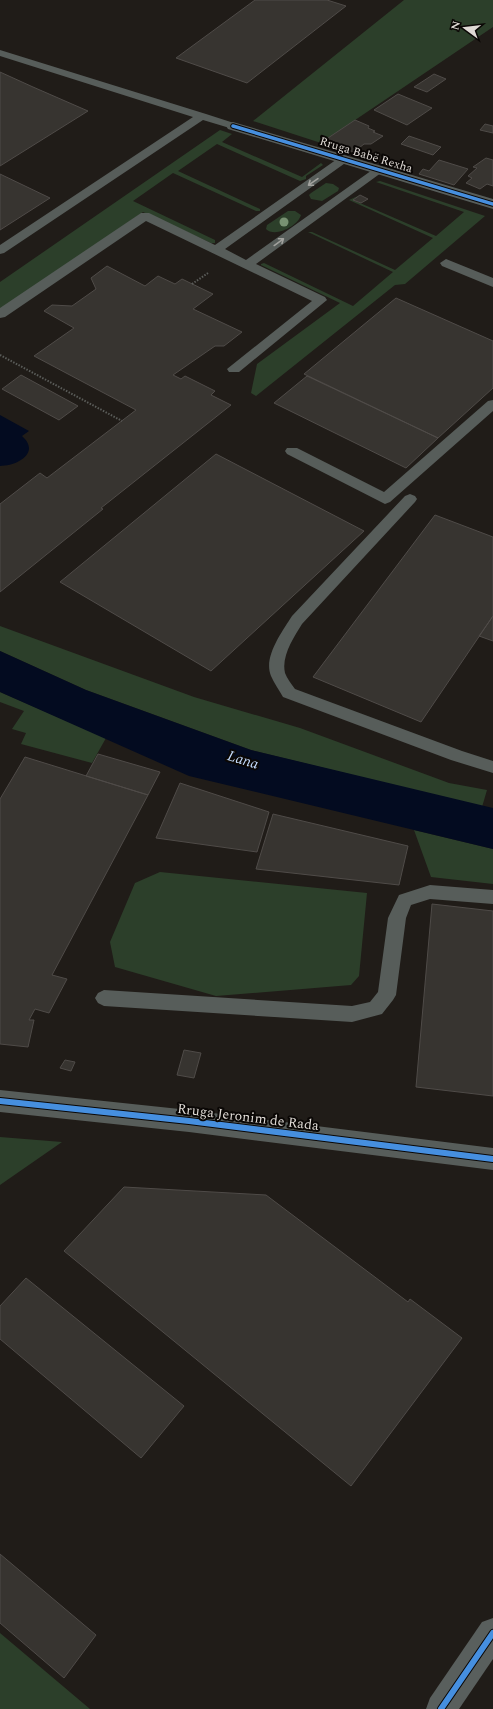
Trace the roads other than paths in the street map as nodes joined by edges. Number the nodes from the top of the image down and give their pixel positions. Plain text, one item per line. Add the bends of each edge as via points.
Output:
1 (0, 53) edge
2 (202, 116) junction
3 (233, 126) joint
4 (344, 159) junction
5 (379, 170) junction
6 (493, 204) edge
7 (0, 250) edge
8 (216, 250) junction
9 (446, 263) dead end
10 (247, 265) junction
11 (493, 283) edge
12 (0, 314) edge
13 (234, 369) dead end
14 (493, 404) edge
15 (292, 451) dead end
16 (410, 499) dead end
17 (493, 767) edge
18 (493, 897) edge
19 (104, 998) dead end
20 (0, 1101) edge
21 (493, 1159) edge
22 (493, 1633) edge
23 (441, 1709) edge

1 - 2 lane
2 - 3 lane
2 - 7 lane
3 - 4 street, Rruga Babë Rexha
4 - 5 street, Rruga Babë Rexha
4 -> 8 lane
5 - 6 street, Rruga Babë Rexha
10 -> 5 lane
8 - 10 lane
8 - 12 lane via 145,216
9 - 11 lane
10 - 13 lane via 322,300
14 - 15 lane via 386,499
16 - 17 lane via 297,620 280,650 276,664 278,675 289,693
18 - 19 lane via 430,892 405,900 397,918 387,995 376,1009 352,1014
20 - 21 street, Rruga Jeronim de Rada
22 - 23 main road

